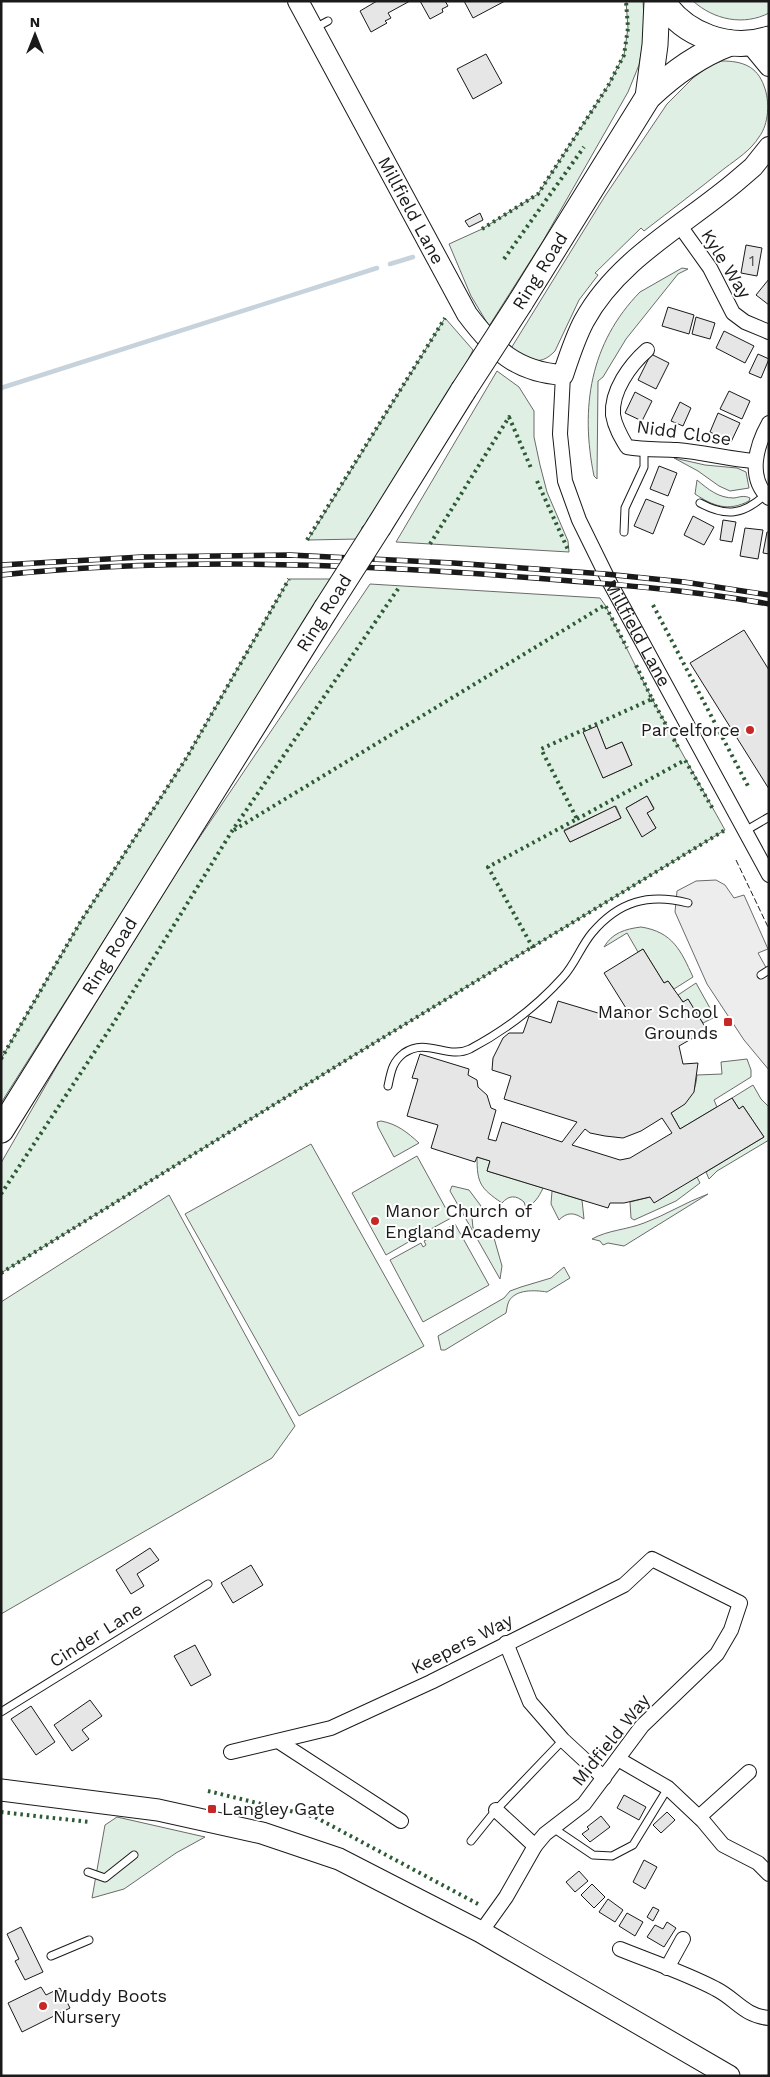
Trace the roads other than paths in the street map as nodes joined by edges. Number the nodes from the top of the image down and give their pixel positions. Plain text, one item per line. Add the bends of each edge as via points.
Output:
1 (298, 1) edge
2 (657, 1) edge
3 (662, 1) edge
4 (750, 42) edge
5 (769, 66) edge
6 (648, 98) junction
7 (769, 147) edge
8 (680, 226) junction
9 (769, 332) edge
10 (647, 350) dead end
11 (563, 375) junction
12 (769, 423) edge
13 (644, 450) junction
14 (754, 461) junction
15 (767, 497) edge
16 (700, 503) dead end
17 (624, 532) dead end
18 (769, 817) edge
19 (745, 830) junction
20 (769, 875) edge
21 (688, 903) dead end
22 (769, 970) edge
23 (761, 975) dead end
24 (388, 1086) dead end
25 (1, 1130) edge
26 (652, 1559) joint
27 (208, 1584) dead end
28 (506, 1643) junction
29 (1, 1712) edge
30 (563, 1740) junction
31 (278, 1741) junction
32 (231, 1752) dead end
33 (618, 1759) junction
34 (749, 1772) dead end
35 (604, 1778) junction
36 (668, 1788) junction
37 (1, 1790) edge
38 (496, 1810) junction
39 (699, 1817) junction
40 (401, 1821) dead end
41 (553, 1828) junction
42 (472, 1841) dead end
43 (535, 1846) junction
44 (134, 1855) dead end
45 (88, 1872) dead end
46 (769, 1874) edge
47 (486, 1935) junction
48 (683, 1939) dead end
49 (89, 1940) dead end
50 (620, 1949) dead end
51 (51, 1956) dead end
52 (667, 1968) junction
53 (769, 2018) edge
54 (729, 2076) edge

1 - 11 street, Millfield Lane via 321,25 467,314 480,332 513,361 536,372
2 - 6 highway, Ring Road
3 - 4 highway via 680,22 695,32 712,39
4 - 5 street
4 - 6 highway, Ring Road via 707,52 666,80
6 - 25 highway, Ring Road, bridge
7 - 8 street, Millfield Lane via 754,167
8 - 9 street, Kyle Way via 710,268 733,313
8 - 11 street, Millfield Lane via 626,267 596,301 584,321
10 - 13 street, Nidd Close via 632,363 619,387 613,413 618,432 627,447
11 - 19 street, Millfield Lane via 560,434 565,481 579,520
12 - 14 street
13 - 14 street, Nidd Close via 678,450
13 - 17 lane via 644,467 625,508
14 - 15 street via 759,487
15 - 16 lane via 729,514
18 - 19 lane
19 - 20 street, Millfield Lane
21 - 24 lane via 661,898 627,904 592,932 564,976 516,1020 465,1051 450,1052 426,1046 412,1048 392,1065
22 - 23 lane
26 - 28 street, Keepers Way via 624,1585
26 - 33 street, Midfield Way via 740,1603 731,1630 717,1654 642,1726
27 - 29 lane, Cinder Lane
28 - 30 street via 530,1702
28 - 31 street, Keepers Way via 331,1728
30 - 35 street
30 - 38 lane
31 - 32 street, Keepers Way
31 - 40 street
33 - 35 street, Midfield Way
33 - 36 street
34 - 39 street
35 - 41 street, Midfield Way via 584,1804
36 - 39 street
36 - 41 lane via 633,1845 612,1856 593,1856
37 - 47 main road via 158,1810 262,1833 339,1859
38 - 42 lane
38 - 43 street
39 - 46 street via 723,1844 758,1863
41 - 43 street, Midfield Way
43 - 47 street, Midfield Way
44 - 45 lane via 105,1878
47 - 54 main road
48 - 52 street
49 - 51 lane
50 - 52 street
52 - 53 street via 719,1990 756,2017

